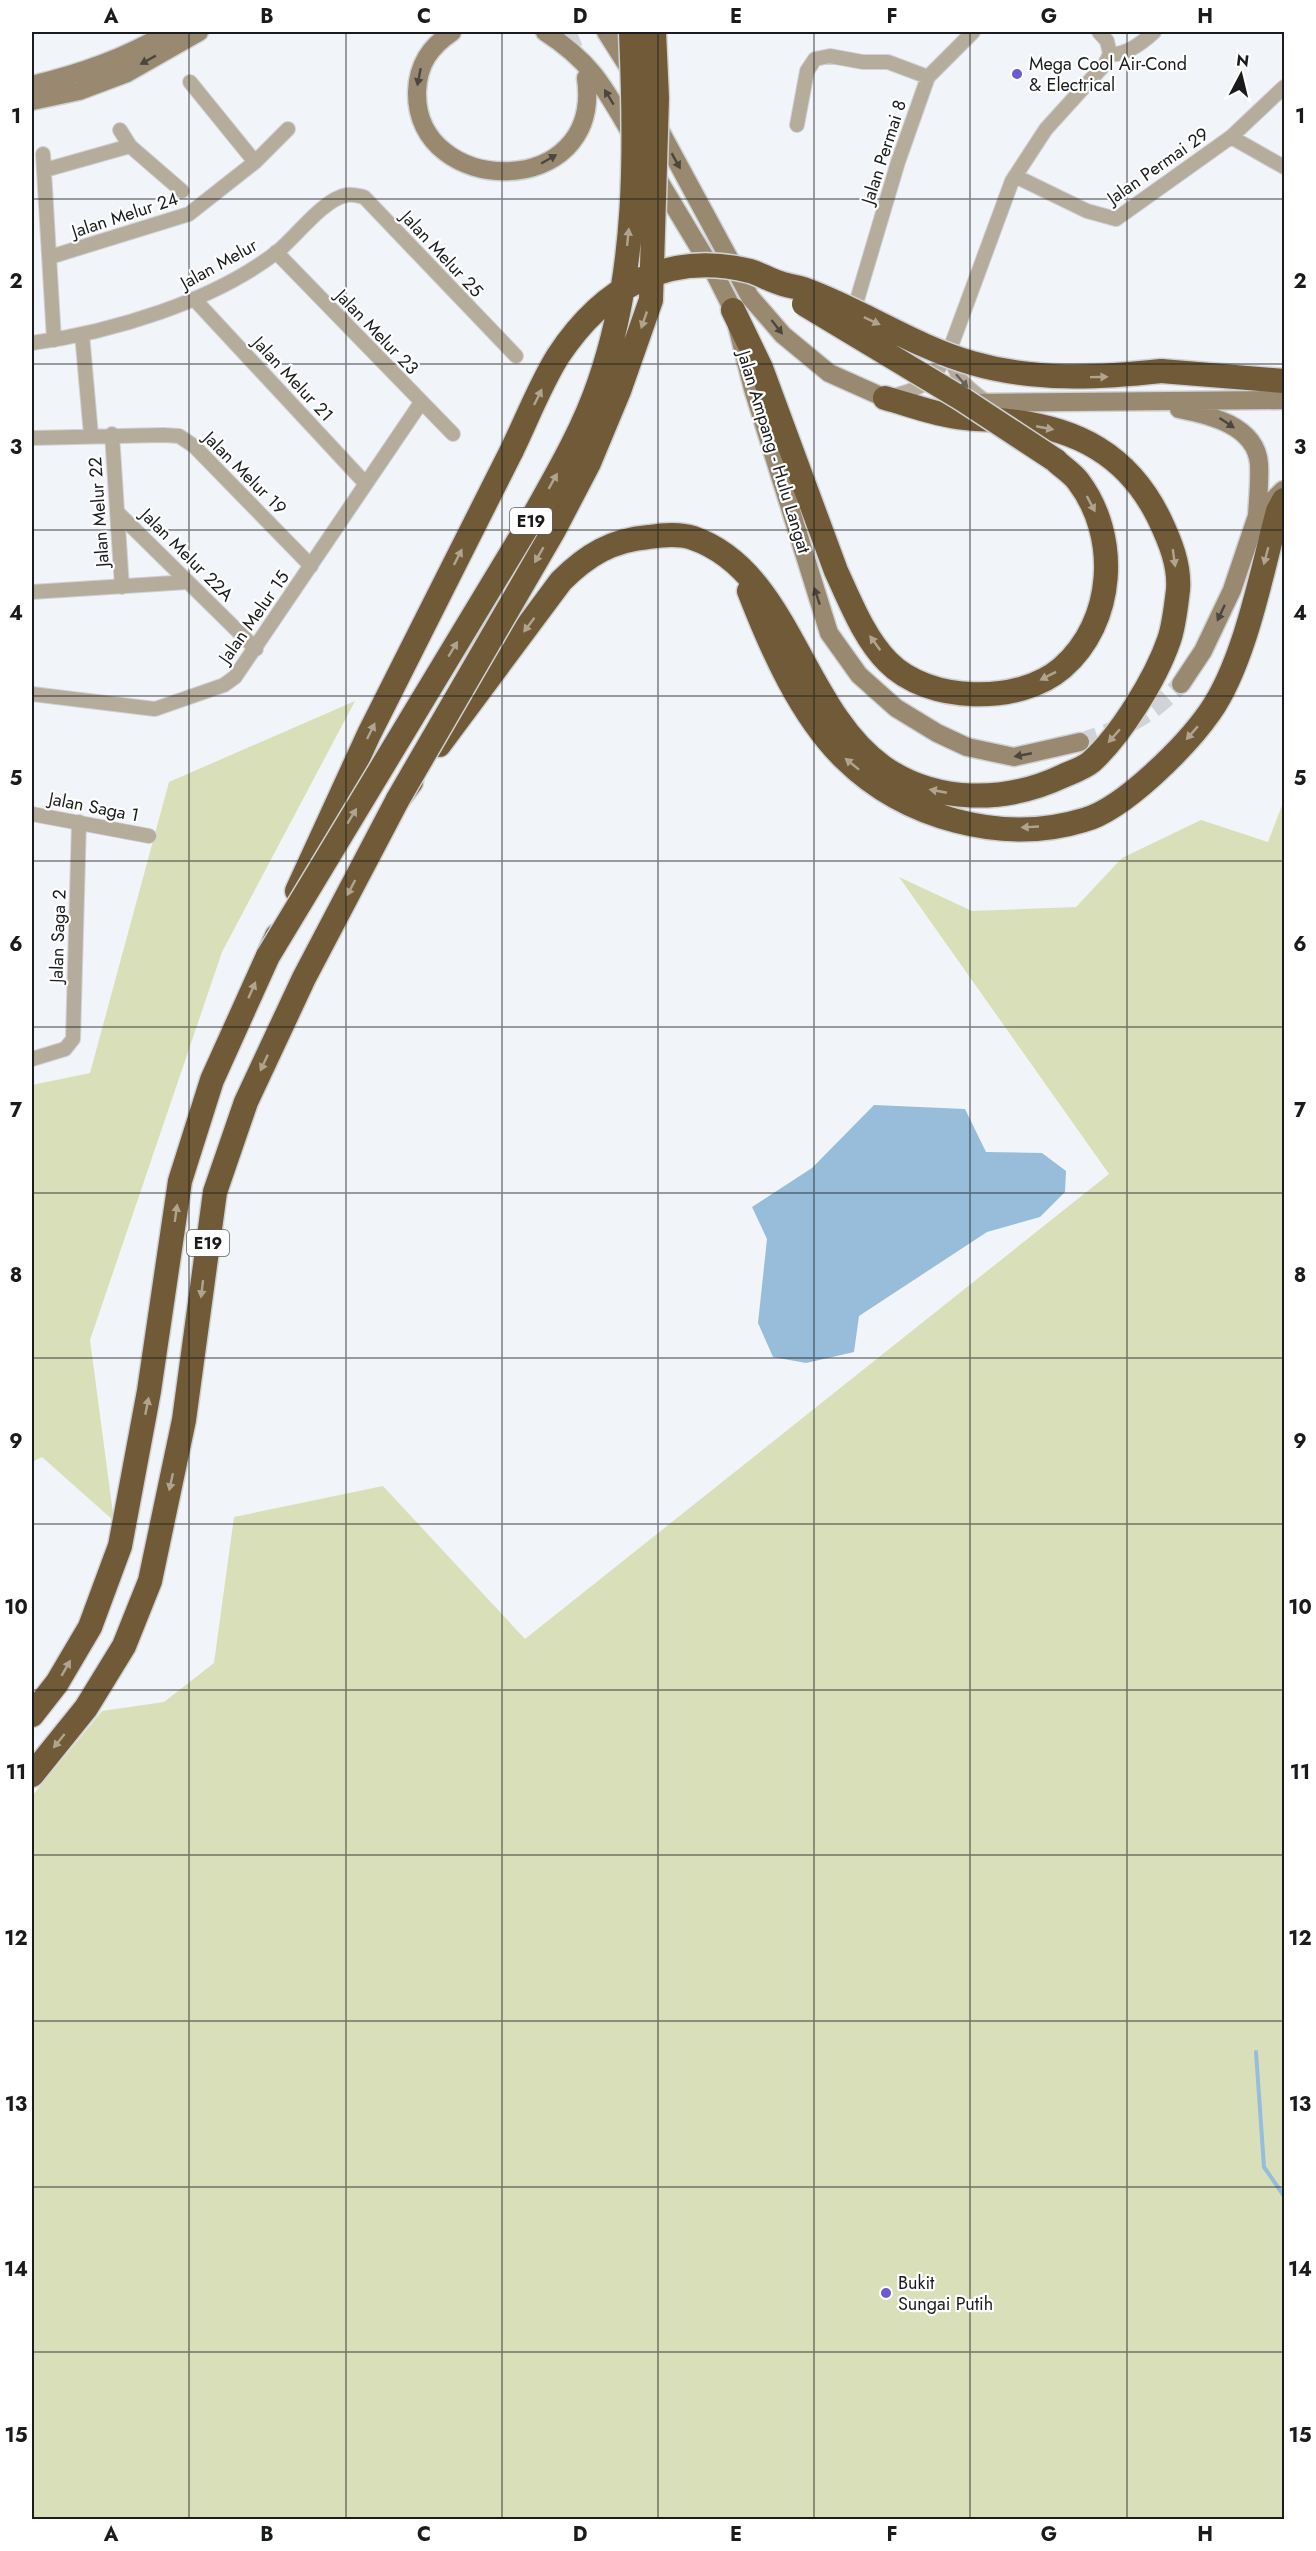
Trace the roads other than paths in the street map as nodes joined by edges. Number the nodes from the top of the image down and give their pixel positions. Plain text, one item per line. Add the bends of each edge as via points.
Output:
1 (169, 32) edge
2 (199, 32) edge
3 (452, 32) edge
4 (545, 32) edge
5 (654, 32) edge
6 (973, 32) edge
7 (1099, 32) edge
8 (1154, 32) edge
9 (615, 33) edge
10 (1110, 54) junction
11 (928, 77) junction
12 (586, 78) tunnel mouth
13 (190, 82) dead end
14 (32, 85) edge
15 (1284, 87) edge
16 (32, 101) edge
17 (796, 126) dead end
18 (288, 129) dead end
19 (120, 130) dead end
20 (1231, 137) junction
21 (130, 146) junction
22 (43, 154) dead end
23 (255, 162) junction
24 (1284, 167) edge
25 (45, 170) junction
26 (1015, 176) junction
27 (182, 191) dead end
28 (335, 199) joint
29 (276, 252) junction
30 (50, 257) junction
31 (779, 283) junction
32 (195, 300) junction
33 (858, 300) dead end
34 (732, 310) junction
35 (82, 334) junction
36 (54, 340) junction
37 (32, 343) edge
38 (950, 349) junction
39 (516, 356) dead end
40 (1284, 381) edge
41 (885, 398) junction
42 (1284, 400) edge
43 (1151, 403) junction
44 (420, 404) junction
45 (990, 404) junction
46 (112, 434) junction
47 (453, 434) dead end
48 (92, 435) junction
49 (32, 438) edge
50 (365, 483) junction
51 (1284, 489) edge
52 (1284, 500) edge
53 (117, 512) junction
54 (1257, 516) junction
55 (311, 566) junction
56 (740, 568) junction
57 (188, 582) junction
58 (122, 587) junction
59 (32, 592) edge
60 (256, 650) junction
61 (1181, 684) tunnel mouth
62 (32, 694) edge
63 (1080, 742) tunnel mouth
64 (398, 799) junction
65 (32, 814) edge
66 (79, 822) junction
67 (149, 836) dead end
68 (268, 956) junction
69 (32, 1059) edge
70 (32, 1715) edge
71 (32, 1774) edge

1 - 14 street via 82,73
2 -> 16 street via 127,73 79,91
3 -> 12 street via 425,57 417,77 417,100 424,125 437,146 464,164 493,172 522,171 548,162 571,144 587,115
34 -> 4 street, Jalan Ampang - Hulu Langat via 715,274 595,73 572,49
5 -> 64 highway, E19, bridge via 657,98 651,300 589,463
6 - 11 street, Jalan Permai 8
7 - 10 street via 1107,41
8 - 10 street via 1134,46
9 -> 41 street via 656,123 750,297 783,335 830,373
68 -> 9 highway, E19, bridge via 533,517 568,453 599,382 622,296 630,221 634,97
10 - 26 street via 1046,129
11 - 17 street via 888,62 830,56 814,59 807,71
11 - 33 street, Jalan Permai 8 via 898,162
13 - 23 street
15 - 20 street
18 - 23 street, Jalan Melur 24
19 - 21 street
20 - 24 street, Jalan Permai 29
20 - 26 street, Jalan Permai 29 via 1116,219 1086,211
21 - 25 street
21 - 27 street
22 - 25 street
23 - 30 street, Jalan Melur 24 via 189,214
25 - 30 street
26 - 38 street
28 - 29 street, Jalan Melur
28 - 39 street, Jalan Melur 25 via 349,194 364,197
29 - 32 street, Jalan Melur
29 - 44 street, Jalan Melur 23
30 - 36 street
31 -> 34 highway, bridge via 805,304 963,399 1078,480 1107,543 1107,575 1095,621 1079,649 1061,669 1028,686 981,696 953,694 920,683 888,663 868,634 836,571 760,368
31 -> 40 highway, bridge via 806,290 923,346 1009,373 1106,377 1161,371
68 -> 31 highway, bridge via 369,734 557,358 580,327 631,283 665,270 698,264 723,266
32 - 35 street, Jalan Melur
32 - 50 street, Jalan Melur 21
63 -> 34 street, Jalan Ampang - Hulu Langat via 1014,757 967,747 896,708 859,675 829,633
35 - 36 street, Jalan Melur
35 - 48 street
36 - 37 street, Jalan Melur
38 - 41 street via 937,373 917,390
38 -> 45 street via 954,372
41 - 45 street
41 -> 56 highway via 952,417 1011,421 1059,430 1107,452 1146,491 1173,546 1178,588 1170,639 1119,730 1090,763 1044,786 984,798 930,790 883,767 838,723 782,620
42 - 43 street
43 - 45 street
43 -> 54 street via 1218,417 1246,436 1259,461
44 - 47 street, Jalan Melur 23
44 - 50 street, Jalan Melur 15
46 - 48 street, Jalan Melur 19
46 - 53 street, Jalan Melur 22
46 - 55 street, Jalan Melur 19 via 179,436 194,446
48 - 49 street, Jalan Melur 19
50 - 55 street, Jalan Melur 15
51 - 54 street
52 -> 56 highway via 1231,677 1210,713 1132,793 1086,820 1042,827 1000,829 955,822 891,795 845,759 803,705 763,627
53 - 57 street, Jalan Melur 22A
53 - 58 street, Jalan Melur 22
54 -> 61 street via 1232,590 1203,651
55 - 60 street, Jalan Melur 15
56 -> 64 highway, bridge via 691,537 628,539 582,560
57 - 58 street
57 - 60 street, Jalan Melur 22A
58 - 59 street
60 - 62 street, Jalan Melur 15 via 224,685 155,709
64 -> 71 highway, E19 via 304,978 251,1092 215,1192 184,1420 150,1581 124,1646 86,1708
65 - 66 street, Jalan Saga 1
66 - 67 street, Jalan Saga 1
66 - 69 street, Jalan Saga 2 via 73,1039 65,1049
70 -> 68 highway, E19 via 57,1683 90,1627 120,1546 149,1391 180,1181 212,1080

